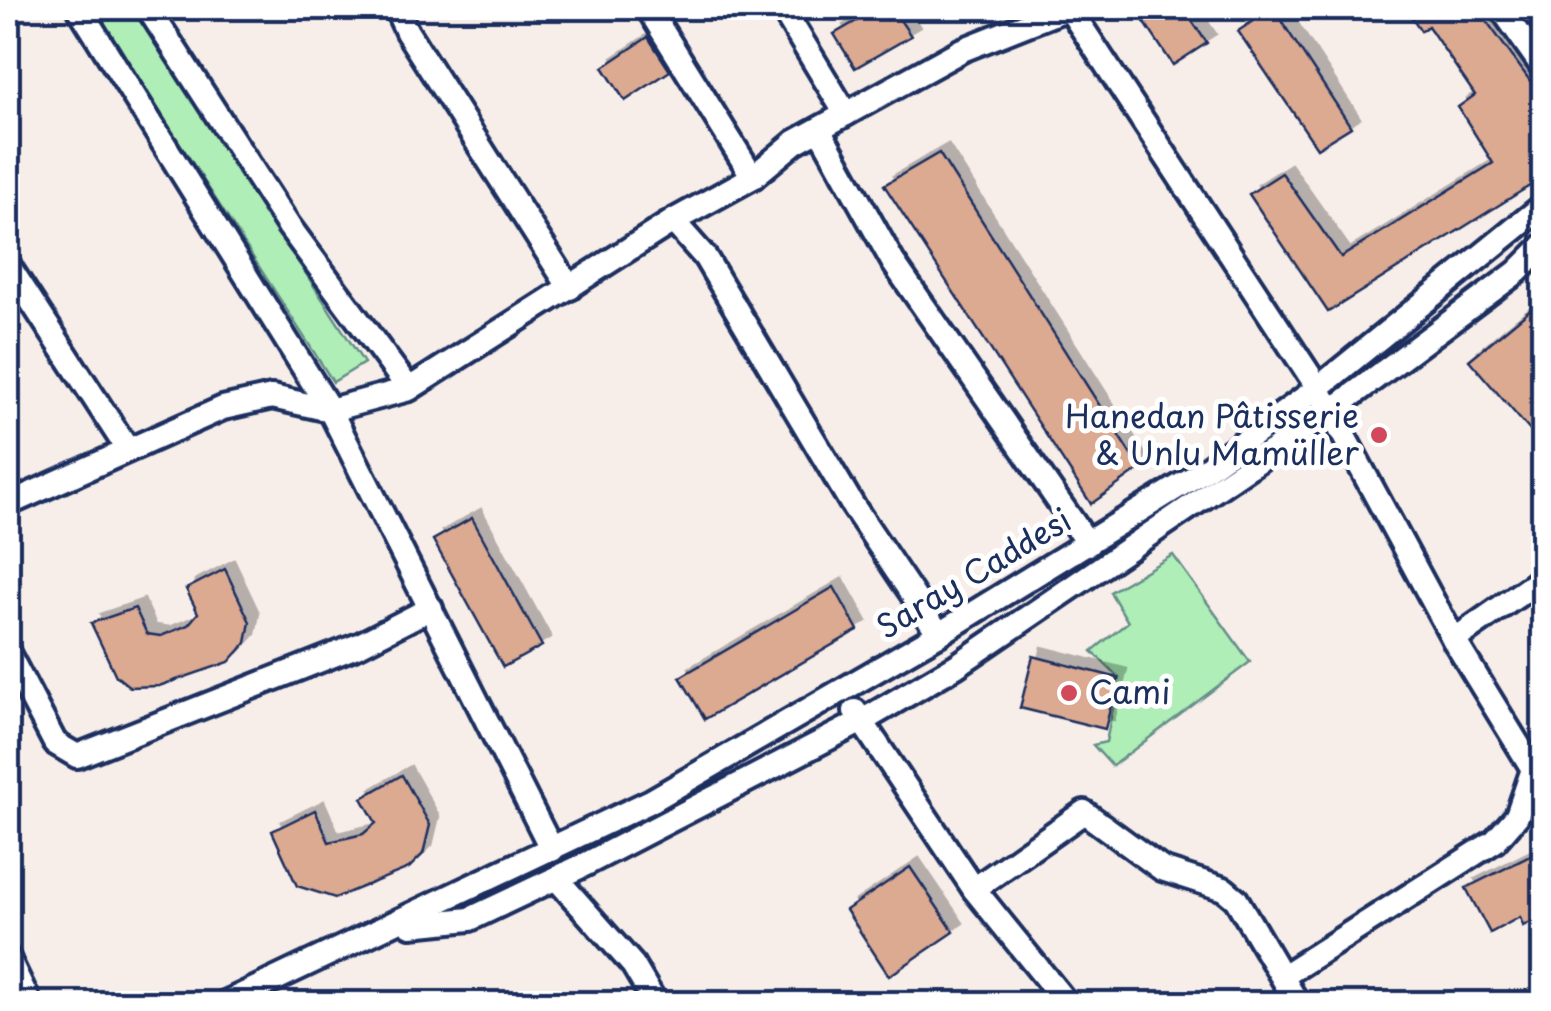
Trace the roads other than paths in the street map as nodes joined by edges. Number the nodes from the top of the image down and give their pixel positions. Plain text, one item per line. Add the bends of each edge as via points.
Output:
1 (79, 8) edge
2 (148, 8) edge
3 (396, 8) edge
4 (648, 8) edge
5 (782, 8) edge
6 (1068, 8) edge
7 (1501, 8) edge
8 (1544, 69) edge
9 (846, 114) junction
10 (819, 129) junction
11 (753, 177) junction
12 (1544, 205) edge
13 (673, 222) junction
14 (1544, 245) edge
15 (8, 265) edge
16 (570, 288) junction
17 (1318, 388) junction
18 (409, 389) junction
19 (330, 410) junction
20 (1331, 412) junction
21 (128, 450) junction
22 (8, 504) edge
23 (1088, 544) junction
24 (1544, 577) edge
25 (430, 608) junction
26 (939, 634) junction
27 (1454, 640) junction
28 (8, 653) edge
29 (842, 692) junction
30 (862, 722) junction
31 (1538, 778) edge
32 (552, 850) junction
33 (556, 878) junction
34 (974, 889) junction
35 (393, 927) junction
36 (8, 958) edge
37 (1283, 976) junction
38 (30, 1004) edge
39 (223, 1004) edge
40 (656, 1004) edge
41 (1067, 1004) edge
42 (1298, 1004) edge

1 - 19 street
2 - 18 street via 288,226
3 - 16 street
4 - 11 street
5 - 9 street
6 - 9 street via 962,50
6 - 17 street
7 - 8 street
9 - 10 street
10 - 11 street
10 - 23 street via 894,262
11 - 13 street
12 - 17 street, Saray Caddesi
13 - 16 street
13 - 26 street via 704,257 853,506
14 - 20 street, Saray Caddesi
15 - 21 street
16 - 18 street
17 - 20 street
17 - 23 street, Saray Caddesi
18 - 19 street
19 - 21 street via 272,397 223,408
19 - 25 street
20 - 27 street
20 - 30 street, Saray Caddesi via 956,666
21 - 22 street
23 - 26 street, Saray Caddesi
24 - 27 street
25 - 28 street via 359,645 77,756 55,743
25 - 32 street
26 - 29 street, Saray Caddesi
27 - 31 street
29 - 30 street
29 - 32 street, Saray Caddesi via 651,802
30 - 33 street, Saray Caddesi
30 - 34 street
31 - 37 street via 1495,841
32 - 35 street, Saray Caddesi
33 - 35 street, Saray Caddesi via 470,919
33 - 40 street via 633,966
34 - 37 street via 1084,812 1162,869 1236,898
34 - 41 street
35 - 39 street, Saray Caddesi
36 - 38 street
37 - 42 street

